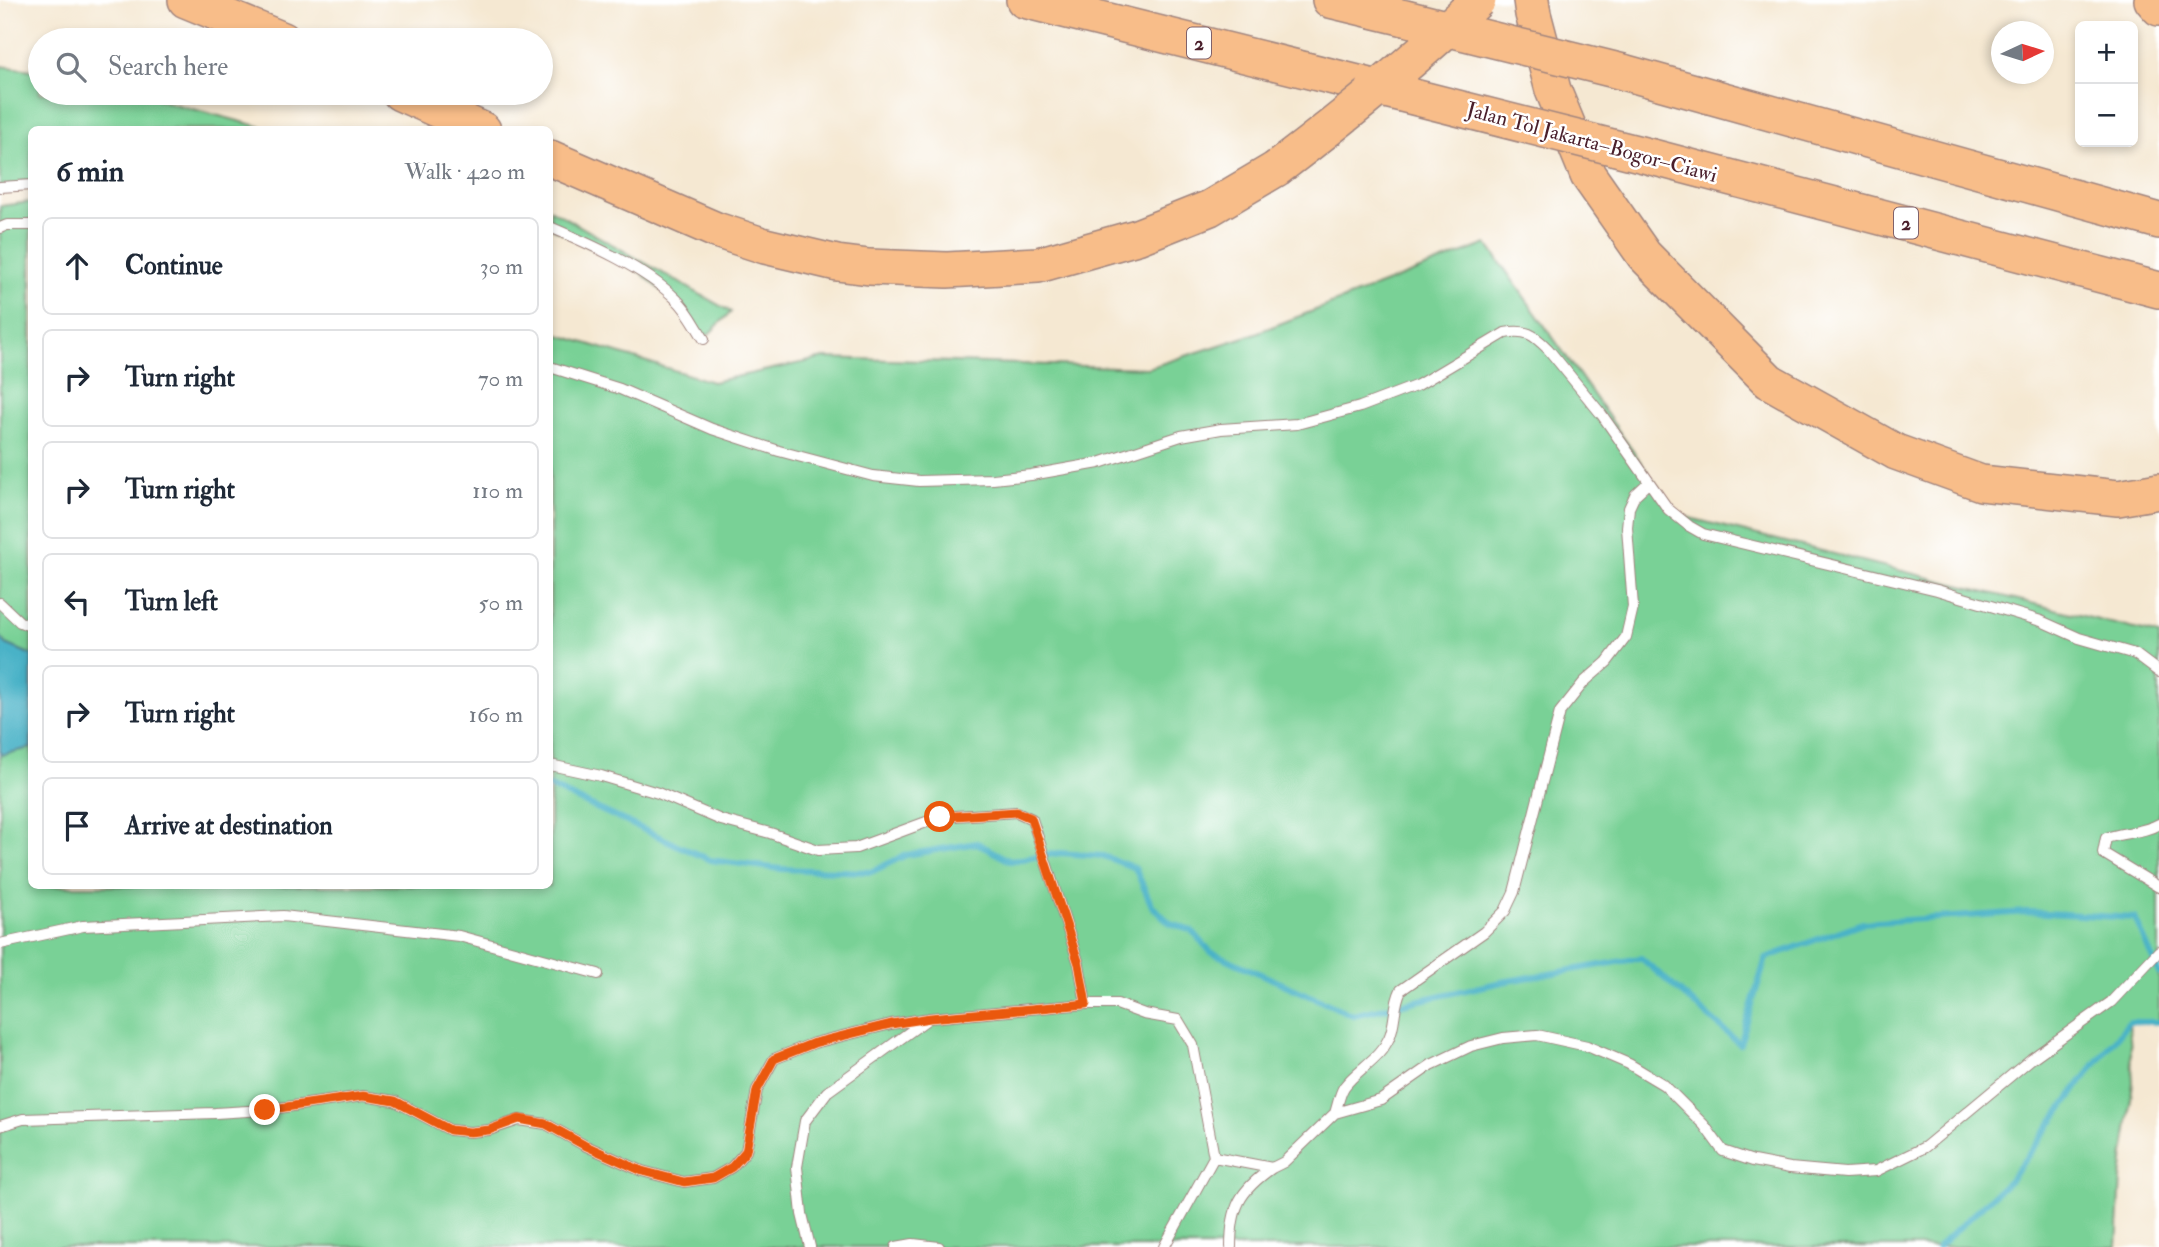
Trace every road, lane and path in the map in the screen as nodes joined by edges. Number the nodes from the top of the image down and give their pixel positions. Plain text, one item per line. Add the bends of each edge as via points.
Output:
1 (186, 0) edge
2 (1024, 0) edge
3 (1330, 0) edge
4 (1478, 0) edge
5 (1531, 0) edge
6 (2151, 0) edge
7 (2159, 8) edge
8 (254, 28) edge
9 (427, 105) edge
10 (474, 126) edge
11 (553, 159) edge
12 (28, 185) edge
13 (0, 187) edge
14 (2159, 221) edge
15 (28, 225) edge
16 (0, 228) edge
17 (553, 228) edge
18 (2159, 290) edge
19 (704, 339) dead end
20 (553, 368) edge
21 (1648, 483) junction
22 (2159, 491) edge
23 (0, 603) edge
24 (28, 625) edge
25 (2159, 672) edge
26 (553, 766) edge
27 (2159, 824) edge
28 (2159, 887) edge
29 (0, 944) edge
30 (2159, 951) edge
31 (598, 974) dead end
32 (1086, 1004) junction
33 (930, 1018) junction
34 (1335, 1113) junction
35 (0, 1126) edge
36 (1213, 1157) junction
37 (1272, 1168) junction
38 (810, 1247) edge
39 (896, 1247) edge
40 (939, 1247) edge
41 (1164, 1247) edge
42 (1231, 1247) edge

1 - 8 highway
2 - 18 highway, Jalan Tol Jakarta–Bogor–Ciawi / 2, bridge via 1653,157
3 - 14 highway, bridge via 1623,72
4 - 11 highway, bridge via 1276,169 1210,208 1137,237 1038,265 947,270 837,263 716,230
5 - 22 highway via 1553,90 1588,175 1644,255 1769,381 1896,452 1981,483 2118,498
6 - 7 highway
9 - 10 highway
12 - 13 lane
15 - 16 lane
17 - 19 lane via 640,272 675,298
20 - 21 lane via 620,389 712,429 873,476 919,481 993,479 1098,463 1181,436 1297,424 1360,407 1418,385 1505,333 1524,331 1539,339 1602,415
21 - 25 lane via 1668,509 1703,534 1937,590 2041,621 2135,654
21 - 34 lane via 1629,508 1633,607 1626,637 1560,712 1514,892 1505,911 1484,932 1401,990 1390,1037 1343,1089
23 - 24 lane
26 - 32 lane via 658,793 721,820 818,850 856,848 940,817 1017,812 1031,818 1079,964
27 - 28 lane via 2106,838 2103,853
29 - 31 lane via 83,926 283,916 459,936
30 - 34 lane via 2110,1002 2031,1059 1925,1147 1876,1171 1790,1168 1723,1151 1664,1085 1587,1046 1536,1035 1471,1046 1431,1065 1381,1100
32 - 33 lane
32 - 36 lane via 1117,1004 1178,1020 1193,1045
33 - 35 lane via 853,1032 774,1059 757,1090 746,1151 732,1167 713,1178 694,1181 642,1171 546,1124 519,1119 489,1130 450,1130 395,1101 363,1096 265,1110 23,1119
33 - 38 lane via 827,1092 805,1121 797,1167
34 - 37 lane
36 - 37 lane
36 - 41 lane
37 - 42 lane via 1253,1181 1235,1207
39 - 40 lane

